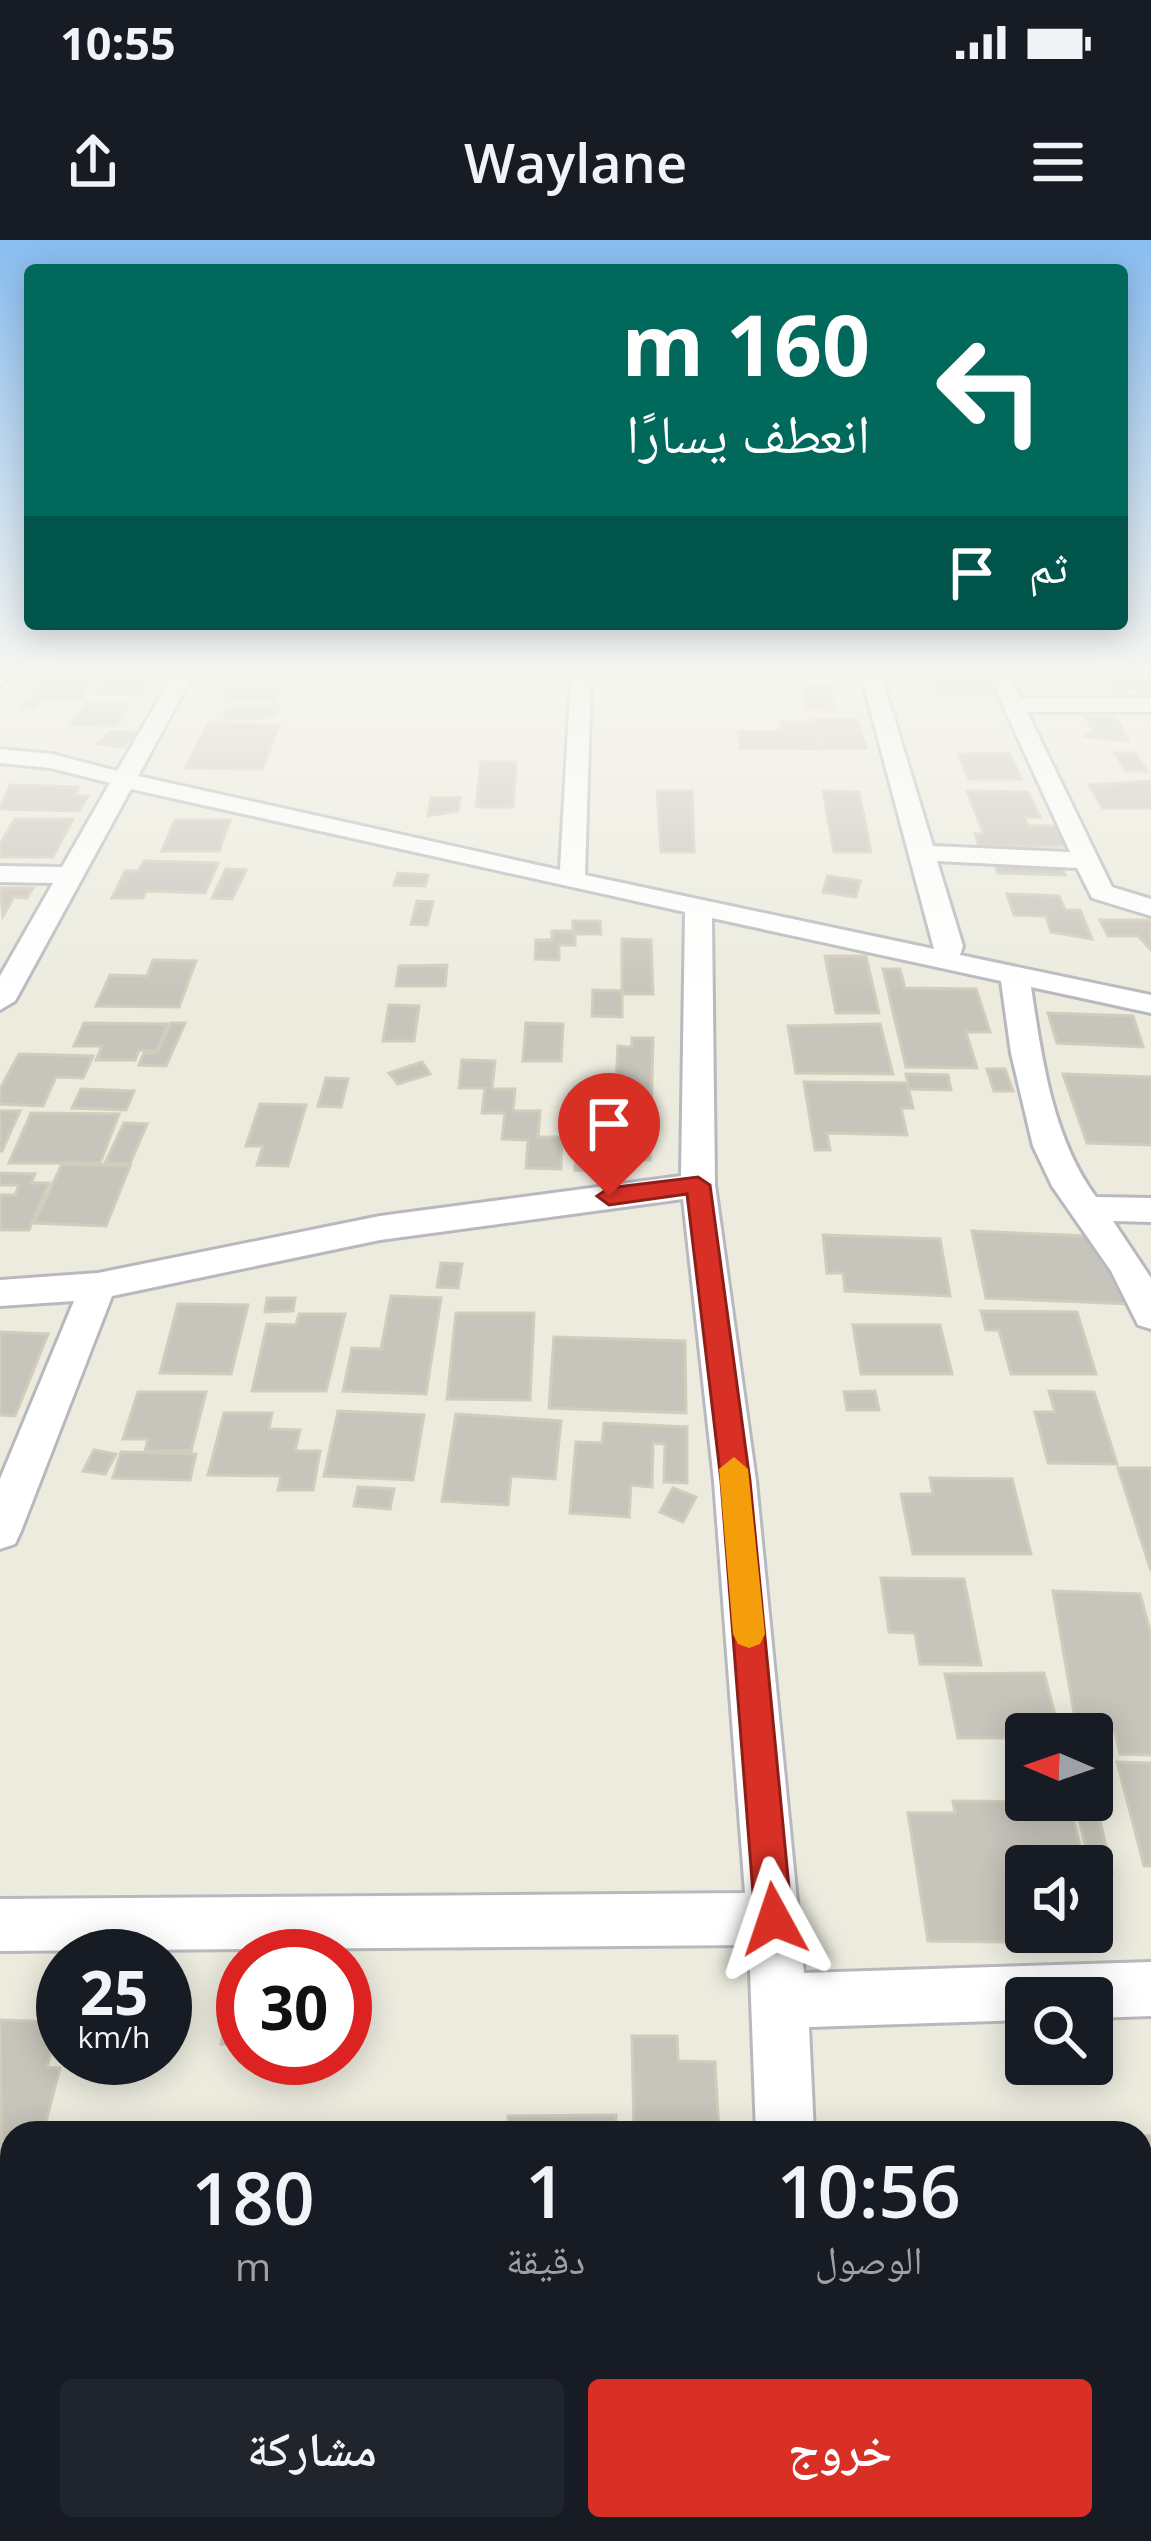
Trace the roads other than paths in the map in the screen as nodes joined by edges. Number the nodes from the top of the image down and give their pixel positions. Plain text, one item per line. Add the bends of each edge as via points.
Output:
1 (125, 782) edge
2 (147, 782) edge
3 (577, 782) edge
4 (902, 782) edge
5 (1051, 782) edge
6 (922, 853) junction
7 (1088, 861) junction
8 (0, 874) edge
9 (72, 875) junction
10 (574, 875) junction
11 (698, 908) junction
12 (1151, 908) edge
13 (947, 953) junction
14 (1015, 975) junction
15 (1151, 991) edge
16 (0, 1001) edge
17 (1151, 1004) edge
18 (698, 1185) junction
19 (1089, 1209) junction
20 (1151, 1210) edge
21 (98, 1286) junction
22 (0, 1292) edge
23 (1151, 1315) edge
24 (0, 1531) edge
25 (774, 1919) junction
26 (0, 1925) edge
27 (1151, 1989) edge
28 (780, 2002) junction
29 (784, 2121) edge

1 - 9 street
2 - 10 street
3 - 10 street
4 - 6 street
5 - 7 street
6 - 7 street
6 - 13 street
7 - 12 street via 1105,897
8 - 9 street
9 - 16 street
10 - 11 street
10 - 13 street
11 - 13 street
11 - 18 street
13 - 14 street
13 - 15 street
14 - 17 street
14 - 19 street via 1049,1146
18 - 21 street via 380,1228
18 - 25 street via 735,1481
19 - 20 street
19 - 23 street
21 - 22 street
21 - 24 street
25 - 26 street
25 - 28 street
27 - 28 street
28 - 29 street

